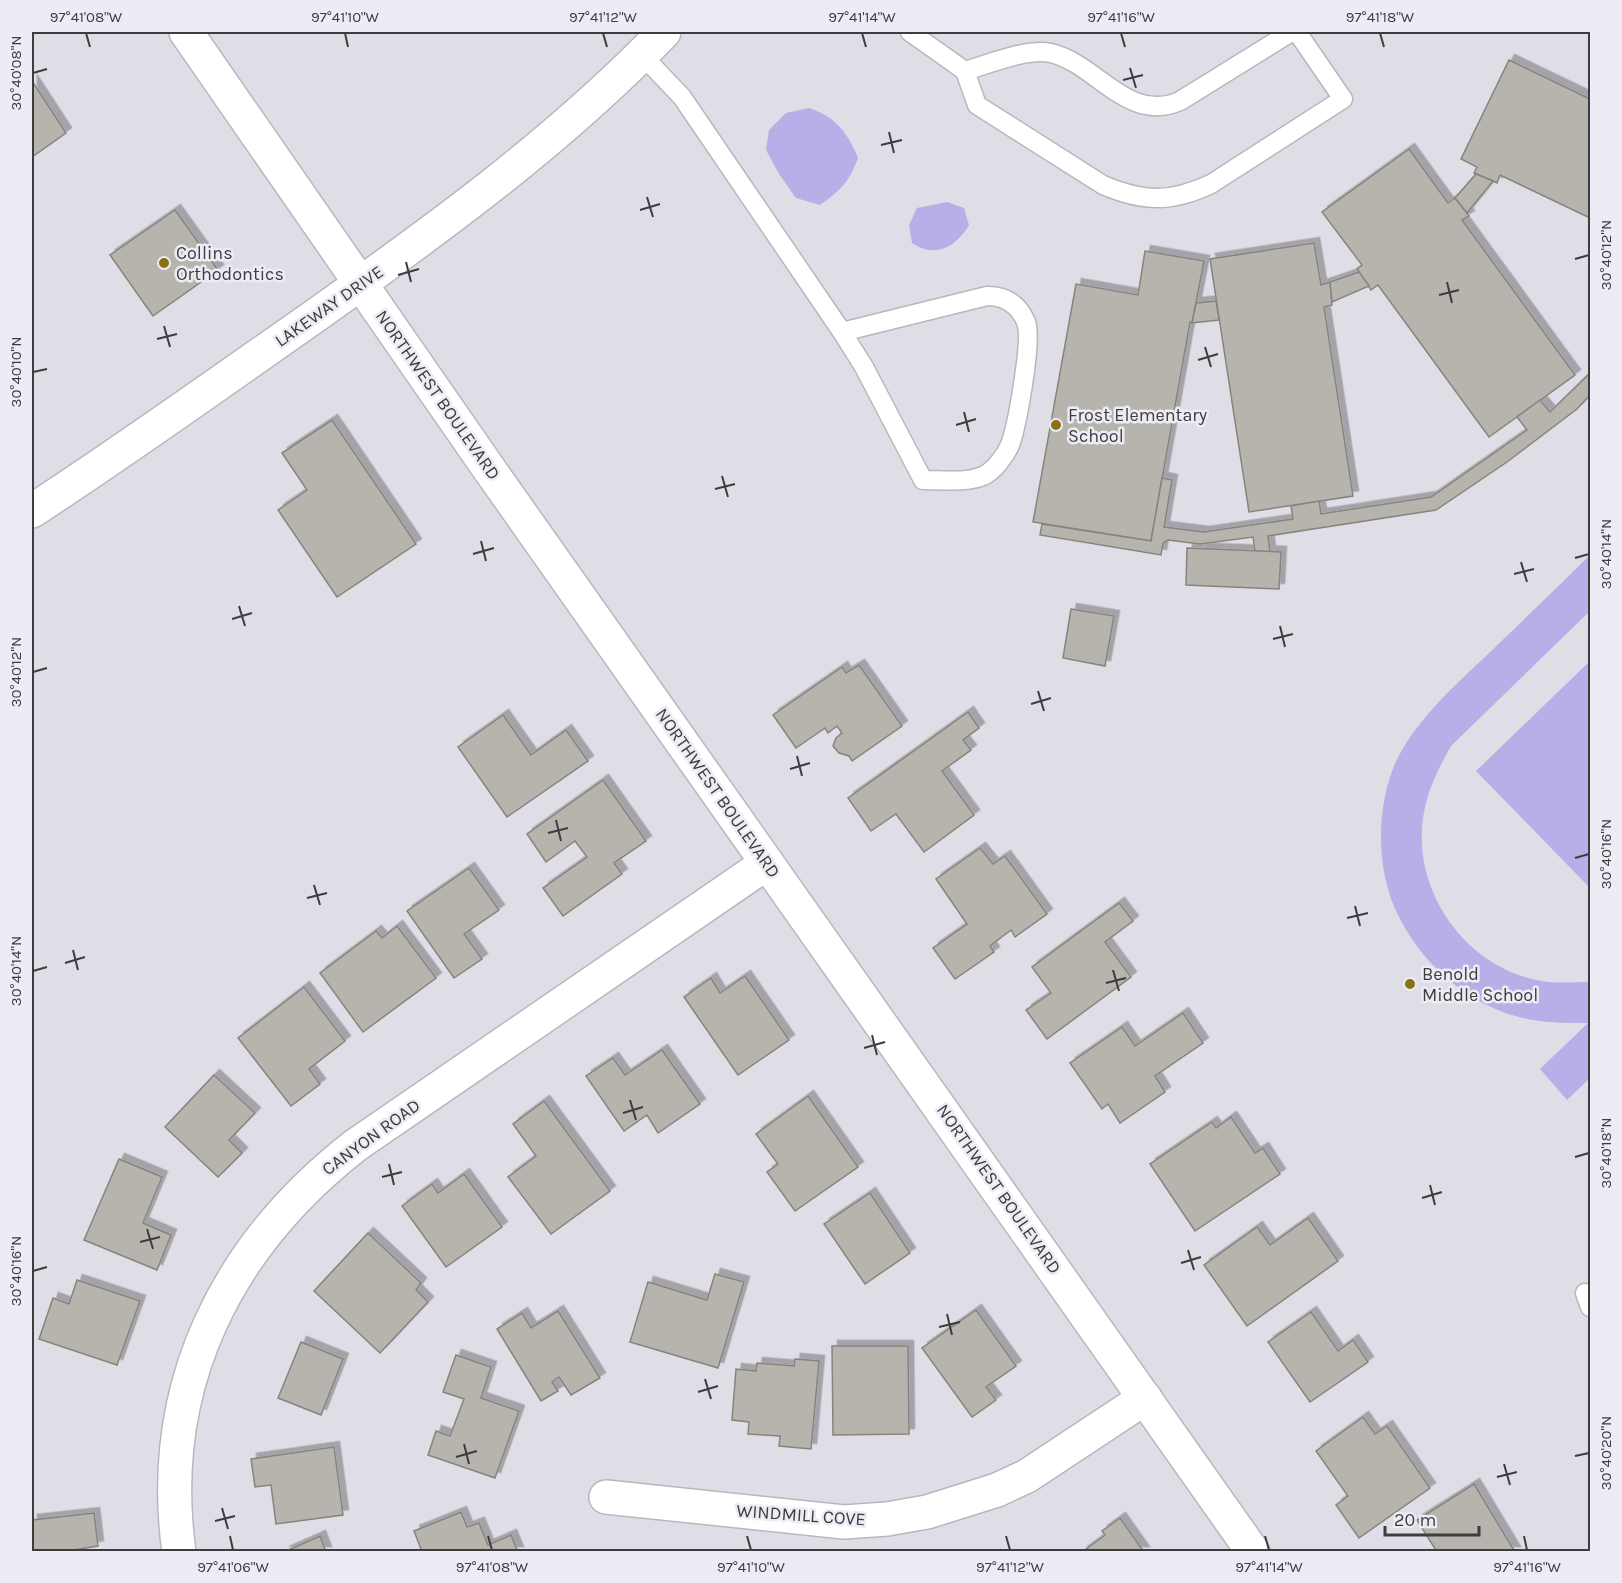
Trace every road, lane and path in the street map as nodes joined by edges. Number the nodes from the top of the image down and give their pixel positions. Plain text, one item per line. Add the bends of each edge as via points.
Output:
1 (186, 32) edge
2 (664, 32) edge
3 (910, 32) edge
4 (1291, 32) edge
5 (1297, 32) edge
6 (642, 55) junction
7 (965, 71) junction
8 (360, 284) junction
9 (842, 332) junction
10 (32, 511) edge
11 (767, 863) junction
12 (1145, 1398) junction
13 (606, 1497) dead end
14 (179, 1551) edge
15 (1253, 1551) edge

1 - 8 street, NORTHWEST BOULEVARD
2 - 6 street, LAKEWAY DRIVE
3 - 7 lane
4 - 7 lane via 1180,101 1160,107 1133,102 1052,53 1034,52
5 - 7 lane via 1343,99 1211,184 1176,197 1150,199 1103,185 977,105
6 - 8 street, LAKEWAY DRIVE via 525,161
6 - 9 lane via 682,97
8 - 10 street, LAKEWAY DRIVE
8 - 11 street, NORTHWEST BOULEVARD
9 - 9 lane via 924,480 967,479 984,475 997,465 1010,446 1029,340 1021,312 1010,301 987,296
11 - 12 street, NORTHWEST BOULEVARD
11 - 14 street, CANYON ROAD via 356,1145 291,1203 249,1256 194,1361 182,1407 177,1449 174,1519
12 - 13 street, WINDMILL COVE via 1027,1476 997,1490 927,1512 844,1521
12 - 15 street, NORTHWEST BOULEVARD

